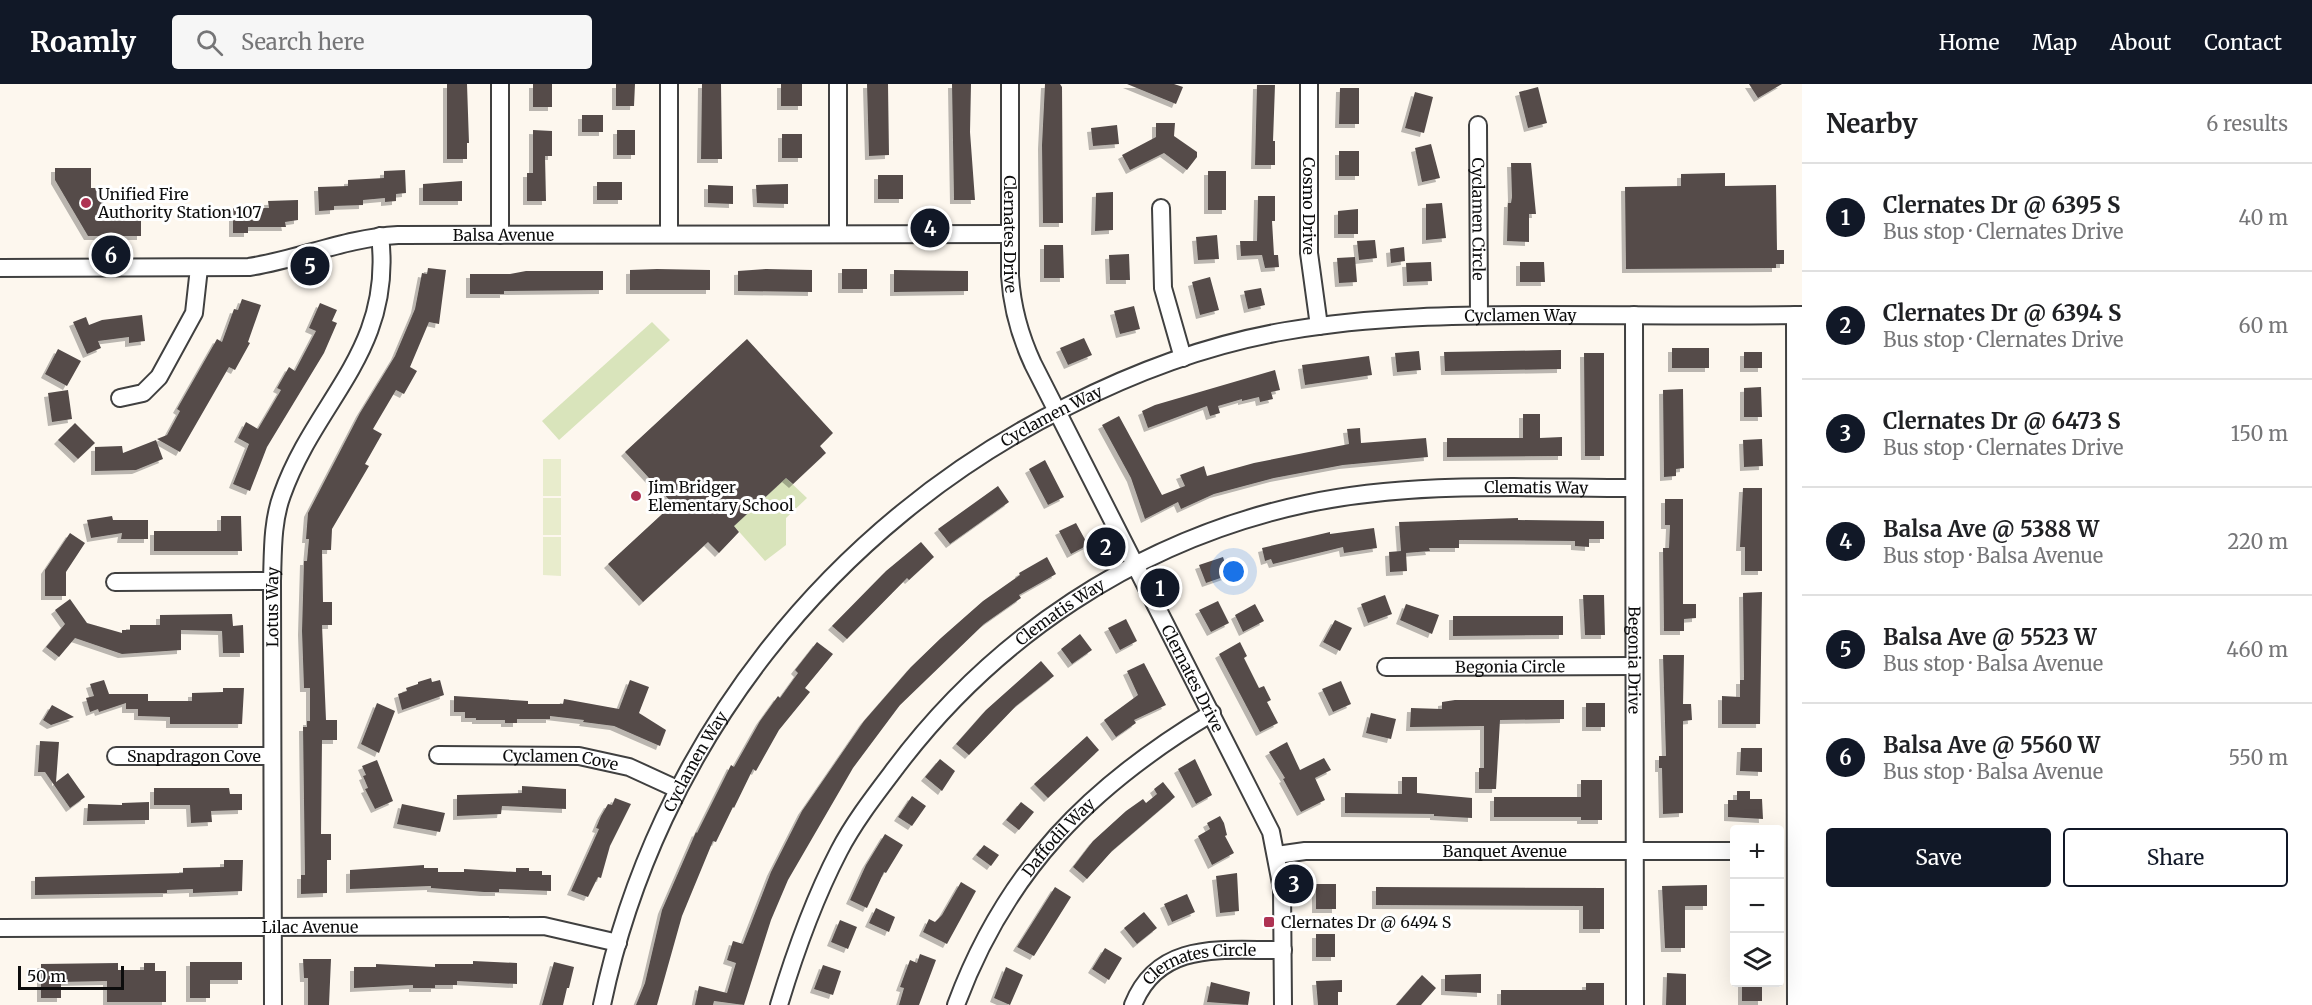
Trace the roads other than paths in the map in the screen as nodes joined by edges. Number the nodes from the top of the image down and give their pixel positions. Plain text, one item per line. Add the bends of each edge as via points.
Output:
1 (500, 84) edge
2 (669, 84) edge
3 (838, 84) edge
4 (1010, 84) edge
5 (1309, 84) edge
6 (1478, 124) dead end
7 (1161, 208) dead end
8 (669, 234) junction
9 (838, 234) junction
10 (1010, 234) junction
11 (500, 235) junction
12 (380, 236) junction
13 (0, 268) edge
14 (199, 268) junction
15 (1479, 315) junction
16 (1634, 315) junction
17 (1798, 315) edge
18 (1318, 326) junction
19 (1183, 358) junction
20 (120, 398) dead end
21 (1057, 411) junction
22 (1634, 488) junction
23 (1799, 527) edge
24 (1135, 563) junction
25 (272, 580) junction
26 (116, 582) dead end
27 (1386, 666) dead end
28 (1634, 666) junction
29 (1799, 691) edge
30 (1212, 713) junction
31 (438, 755) dead end
32 (116, 756) dead end
33 (272, 756) junction
34 (677, 789) junction
35 (1730, 850) edge
36 (1792, 850) edge
37 (1635, 851) junction
38 (1276, 855) junction
39 (273, 927) junction
40 (0, 928) edge
41 (618, 943) junction
42 (1283, 950) junction
43 (273, 1005) edge
44 (602, 1005) edge
45 (779, 1005) edge
46 (956, 1005) edge
47 (1133, 1005) edge
48 (1283, 1005) edge
49 (1635, 1005) edge
50 (1796, 1005) edge

1 - 11 street
2 - 8 street
3 - 9 street
4 - 10 street, Clernates Drive
5 - 18 street, Cosmo Drive via 1309,253
6 - 15 street, Cyclamen Circle
7 - 19 street via 1163,288
8 - 9 street, Balsa Avenue
8 - 11 street, Balsa Avenue
9 - 10 street, Balsa Avenue
10 - 21 street, Clernates Drive via 1011,291 1017,320 1026,350
11 - 12 street, Balsa Avenue
12 - 14 street, Balsa Avenue via 265,264
12 - 25 street, Lotus Way via 382,279 374,321 286,484 275,523
13 - 14 street, Balsa Avenue
14 - 20 street via 194,313 159,377 143,393
15 - 16 street, Cyclamen Way
15 - 18 street, Cyclamen Way via 1398,317
16 - 17 street, Cyclamen Way
16 - 22 street, Begonia Drive
17 - 23 street
18 - 19 street, Cyclamen Way via 1249,339
19 - 21 street, Cyclamen Way
21 - 24 street, Clernates Drive
21 - 34 street, Cyclamen Way via 946,478 885,526 837,571 756,664 710,731
22 - 24 street, Clematis Way via 1423,489 1372,493 1243,520
22 - 28 street, Begonia Drive
23 - 29 street
24 - 30 street, Clernates Drive
24 - 45 street, Clematis Way via 1048,618 990,663 918,736 839,850 796,947
25 - 26 street
25 - 33 street, Lotus Way
27 - 28 street, Begonia Circle
28 - 37 street, Begonia Drive
29 - 36 street
30 - 38 street, Clernates Drive via 1263,814
30 - 46 street, Daffodil Way via 1123,772 1056,836 996,919
31 - 34 street, Cyclamen Cove via 579,756 629,767
32 - 33 street, Snapdragon Cove
33 - 39 street, Lotus Way
34 - 41 street, Cyclamen Way via 644,864
35 - 37 street, Banquet Avenue
36 - 50 street
37 - 38 street, Banquet Avenue via 1305,851
37 - 49 street, Begonia Drive
38 - 42 street, Clernates Drive via 1282,889
39 - 40 street, Lilac Avenue
39 - 41 street, Lilac Avenue via 544,926
39 - 43 street, Lotus Way
41 - 44 street, Cyclamen Way
42 - 47 street, Clernates Circle via 1204,951 1180,956 1148,979
42 - 48 street, Clernates Drive

